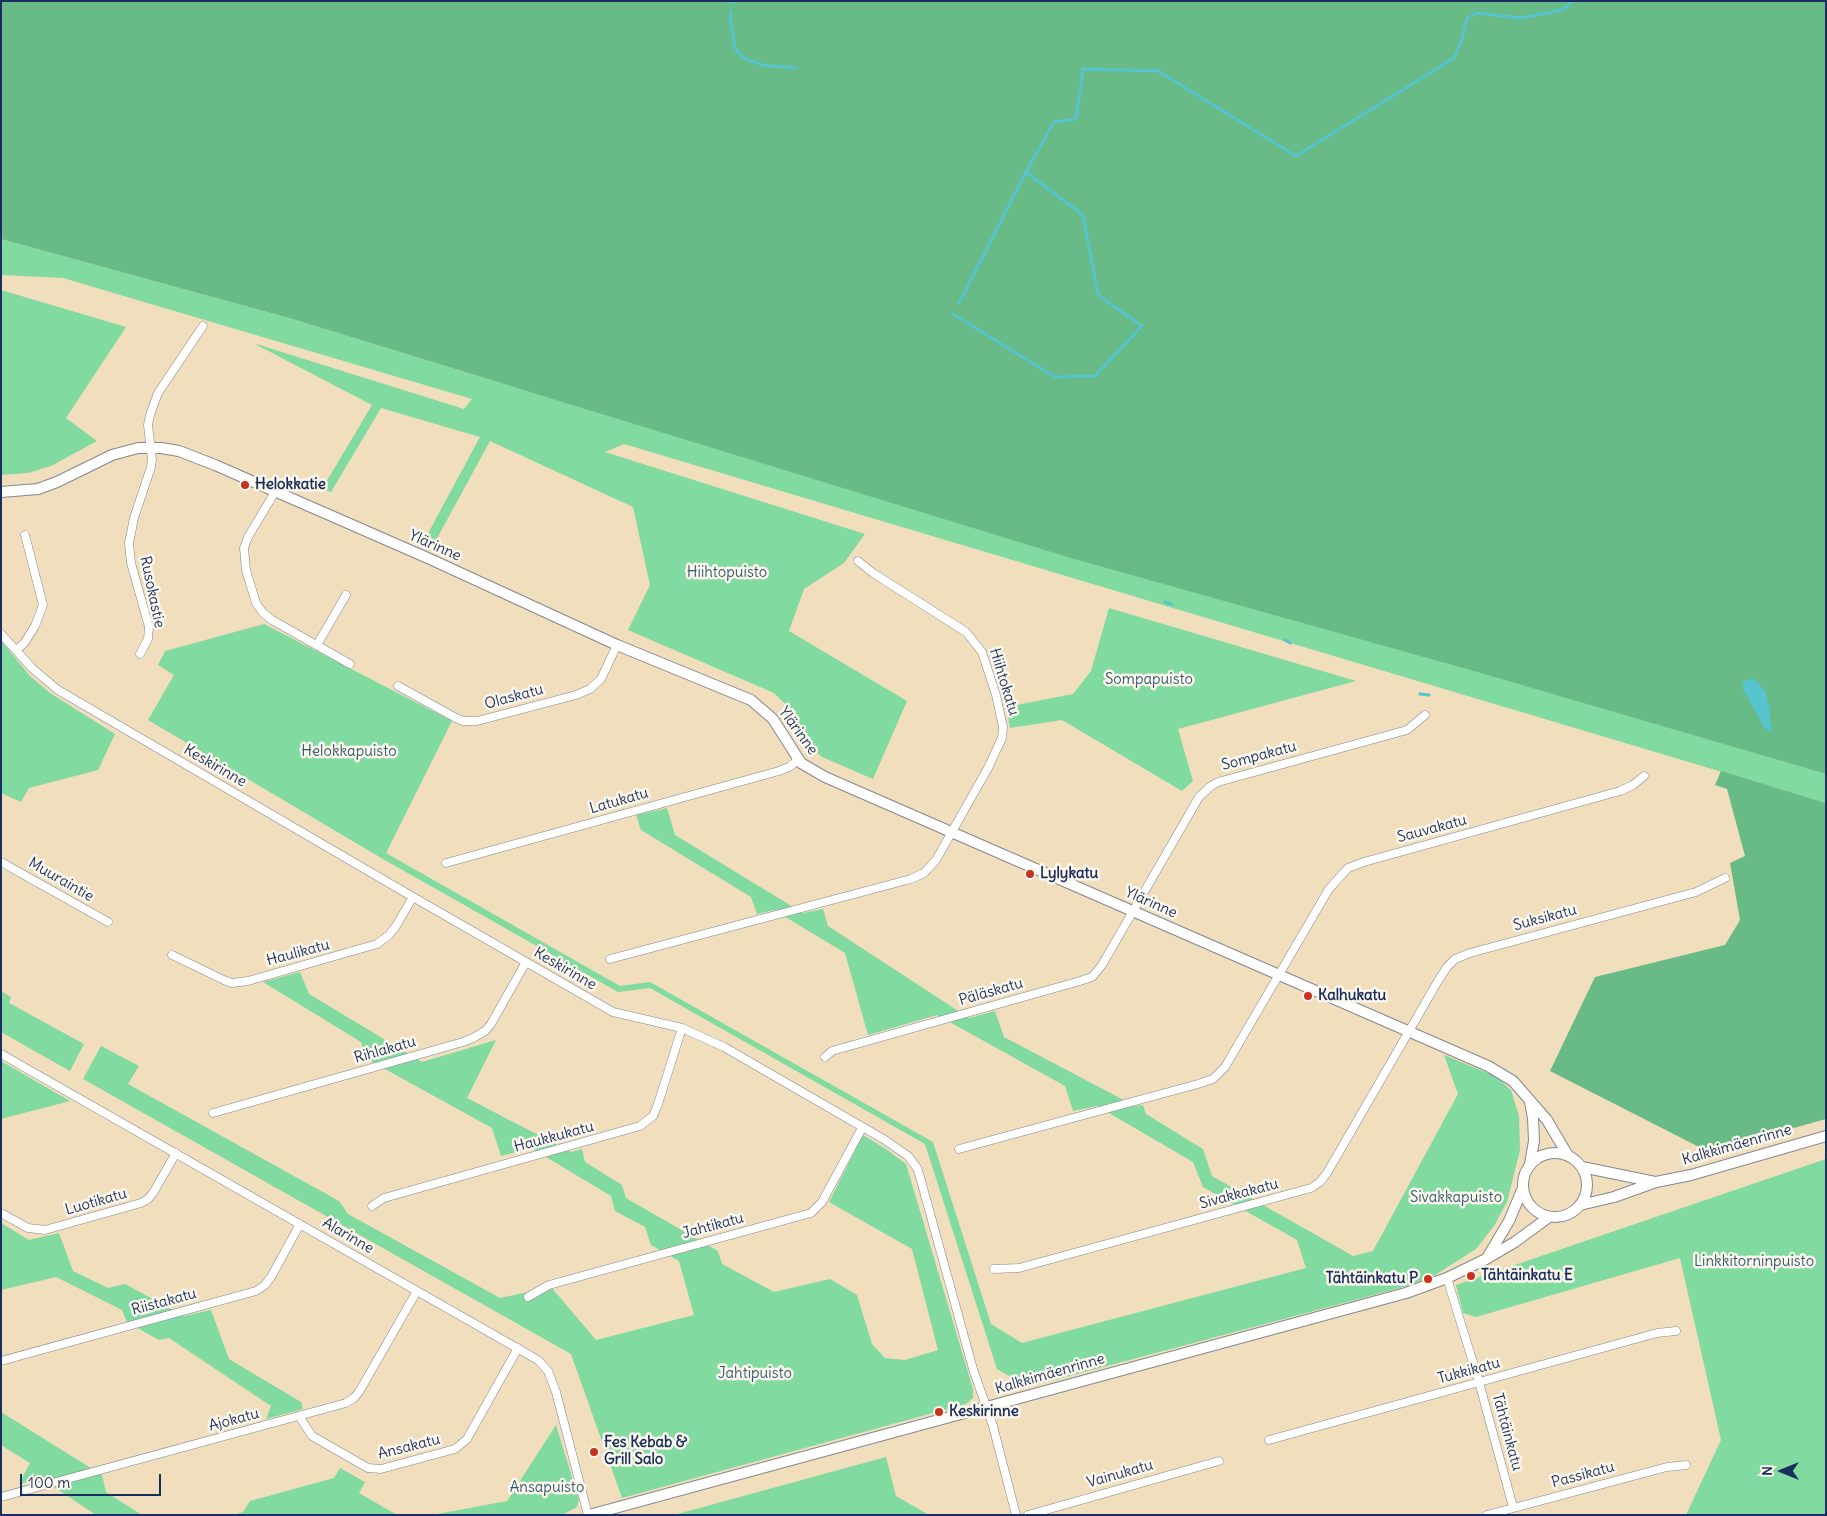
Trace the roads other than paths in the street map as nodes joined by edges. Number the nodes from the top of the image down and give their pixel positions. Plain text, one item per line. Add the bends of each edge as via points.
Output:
1 (203, 326) dead end
2 (150, 447) junction
3 (1, 492) edge
4 (275, 492) junction
5 (25, 535) dead end
6 (858, 561) dead end
7 (346, 595) dead end
8 (1, 634) edge
9 (317, 645) junction
10 (618, 645) junction
11 (17, 650) junction
12 (140, 654) dead end
13 (350, 664) dead end
14 (398, 686) dead end
15 (1425, 715) dead end
16 (798, 760) junction
17 (1644, 776) dead end
18 (951, 832) junction
19 (1, 862) edge
20 (446, 864) dead end
21 (1725, 878) dead end
22 (412, 897) junction
23 (1133, 912) junction
24 (108, 922) dead end
25 (172, 955) dead end
26 (610, 960) dead end
27 (526, 962) junction
28 (1278, 976) junction
29 (682, 1028) junction
30 (1408, 1032) junction
31 (1, 1054) edge
32 (825, 1057) dead end
33 (1530, 1101) junction
34 (213, 1113) dead end
35 (862, 1128) junction
36 (1826, 1136) edge
37 (959, 1149) dead end
38 (176, 1153) junction
39 (1566, 1154) junction
40 (1530, 1164) junction
41 (1582, 1167) junction
42 (1656, 1182) junction
43 (1522, 1190) junction
44 (1580, 1205) junction
45 (372, 1206) dead end
46 (1, 1213) edge
47 (1549, 1217) junction
48 (300, 1224) junction
49 (1486, 1259) junction
50 (994, 1268) dead end
51 (1447, 1278) junction
52 (417, 1291) junction
53 (528, 1297) dead end
54 (1676, 1331) dead end
55 (518, 1348) junction
56 (1, 1361) edge
57 (1479, 1382) junction
58 (986, 1408) junction
59 (299, 1416) junction
60 (1269, 1440) dead end
61 (1219, 1461) dead end
62 (1686, 1465) dead end
63 (1, 1497) edge
64 (1513, 1507) junction
65 (588, 1515) edge
66 (1016, 1515) edge
67 (1028, 1515) edge
68 (1487, 1515) edge

1 - 2 street, Rusokastie via 152,406 148,425
2 - 3 street, Ylärinne via 112,454 38,489
2 - 4 street, Ylärinne via 193,456
2 - 12 street, Rusokastie via 151,467 129,543 131,563 149,627 148,639
4 - 9 street via 246,542 244,554 250,584 263,613
4 - 10 street, Ylärinne
5 - 11 street via 43,606 35,626
6 - 18 street, Hiihtokatu via 873,574 966,632 977,644 987,664 998,700 1002,738
7 - 9 street
8 - 11 street, Keskirinne
9 - 13 street
10 - 14 street, Olaskatu via 601,679 590,689 477,721 456,718
10 - 16 street, Ylärinne via 751,700 773,719
11 - 22 street, Keskirinne via 32,670 58,690
15 - 23 street, Sompakatu via 1407,730 1211,786 1196,802
16 - 18 street, Ylärinne via 825,777
16 - 20 street, Latukatu via 780,771
17 - 28 street, Sauvakatu via 1620,791 1348,868 1329,889
18 - 23 street, Ylärinne
18 - 26 street via 936,860 918,877
19 - 24 street, Muuraintie
21 - 30 street, Suksikatu via 1696,892 1455,959
22 - 25 street, Haulikatu via 396,926 377,944 248,981 226,981
22 - 27 street, Keskirinne
23 - 28 street, Ylärinne
23 - 32 street, Päläskatu via 1092,977 842,1047
27 - 29 street, Keskirinne via 613,1012
27 - 34 street, Rihlakatu via 491,1024 473,1038
28 - 30 street, Ylärinne
28 - 37 street via 1225,1067 1213,1079
29 - 35 street, Keskirinne via 724,1047
29 - 45 street, Haukkukatu via 658,1104 652,1116 640,1126 384,1198
30 - 33 street, Ylärinne via 1499,1072 1513,1081
30 - 50 street, Sivakkakatu via 1327,1173 1311,1188 1019,1268
31 - 38 street, Alarinne
33 - 39 street, Ylärinne via 1547,1120
33 - 40 street via 1534,1141
35 - 53 street, Jahtikatu via 822,1202 811,1213 549,1285
35 - 58 street, Keskirinne via 908,1156 917,1168
36 - 42 street, Kalkkimäenrinne
38 - 46 street, Luotikatu via 148,1199 141,1204 45,1230 28,1228
38 - 48 street, Alarinne
39 - 40 street via 1546,1153
39 - 41 street
40 - 43 street via 1523,1176
41 - 42 street, Kalkkimäenrinne
41 - 44 street via 1587,1187
42 - 44 street, Kalkkimäenrinne
43 - 47 street via 1532,1208
43 - 49 street via 1509,1221
44 - 47 street via 1563,1216
47 - 49 street, Kalkkimäenrinne
48 - 52 street, Alarinne
48 - 56 street, Riistakatu via 271,1277 256,1291
49 - 51 street, Kalkkimäenrinne
51 - 57 street, Tähtäinkatu
51 - 58 street, Kalkkimäenrinne via 1406,1293
52 - 55 street, Alarinne
52 - 59 street, Ajokatu via 354,1398
54 - 57 street, Tukkikatu via 1664,1331
55 - 59 street, Ansakatu via 467,1439 455,1449 381,1469 368,1468 312,1436
55 - 65 street, Alarinne via 543,1365 551,1378
57 - 60 street, Tukkikatu
57 - 64 street, Tähtäinkatu
58 - 65 street, Kalkkimäenrinne
58 - 66 street, Keskirinne
59 - 63 street, Ajokatu
61 - 67 street, Vainukatu
62 - 64 street, Passikatu via 1667,1467
64 - 68 street, Passikatu

